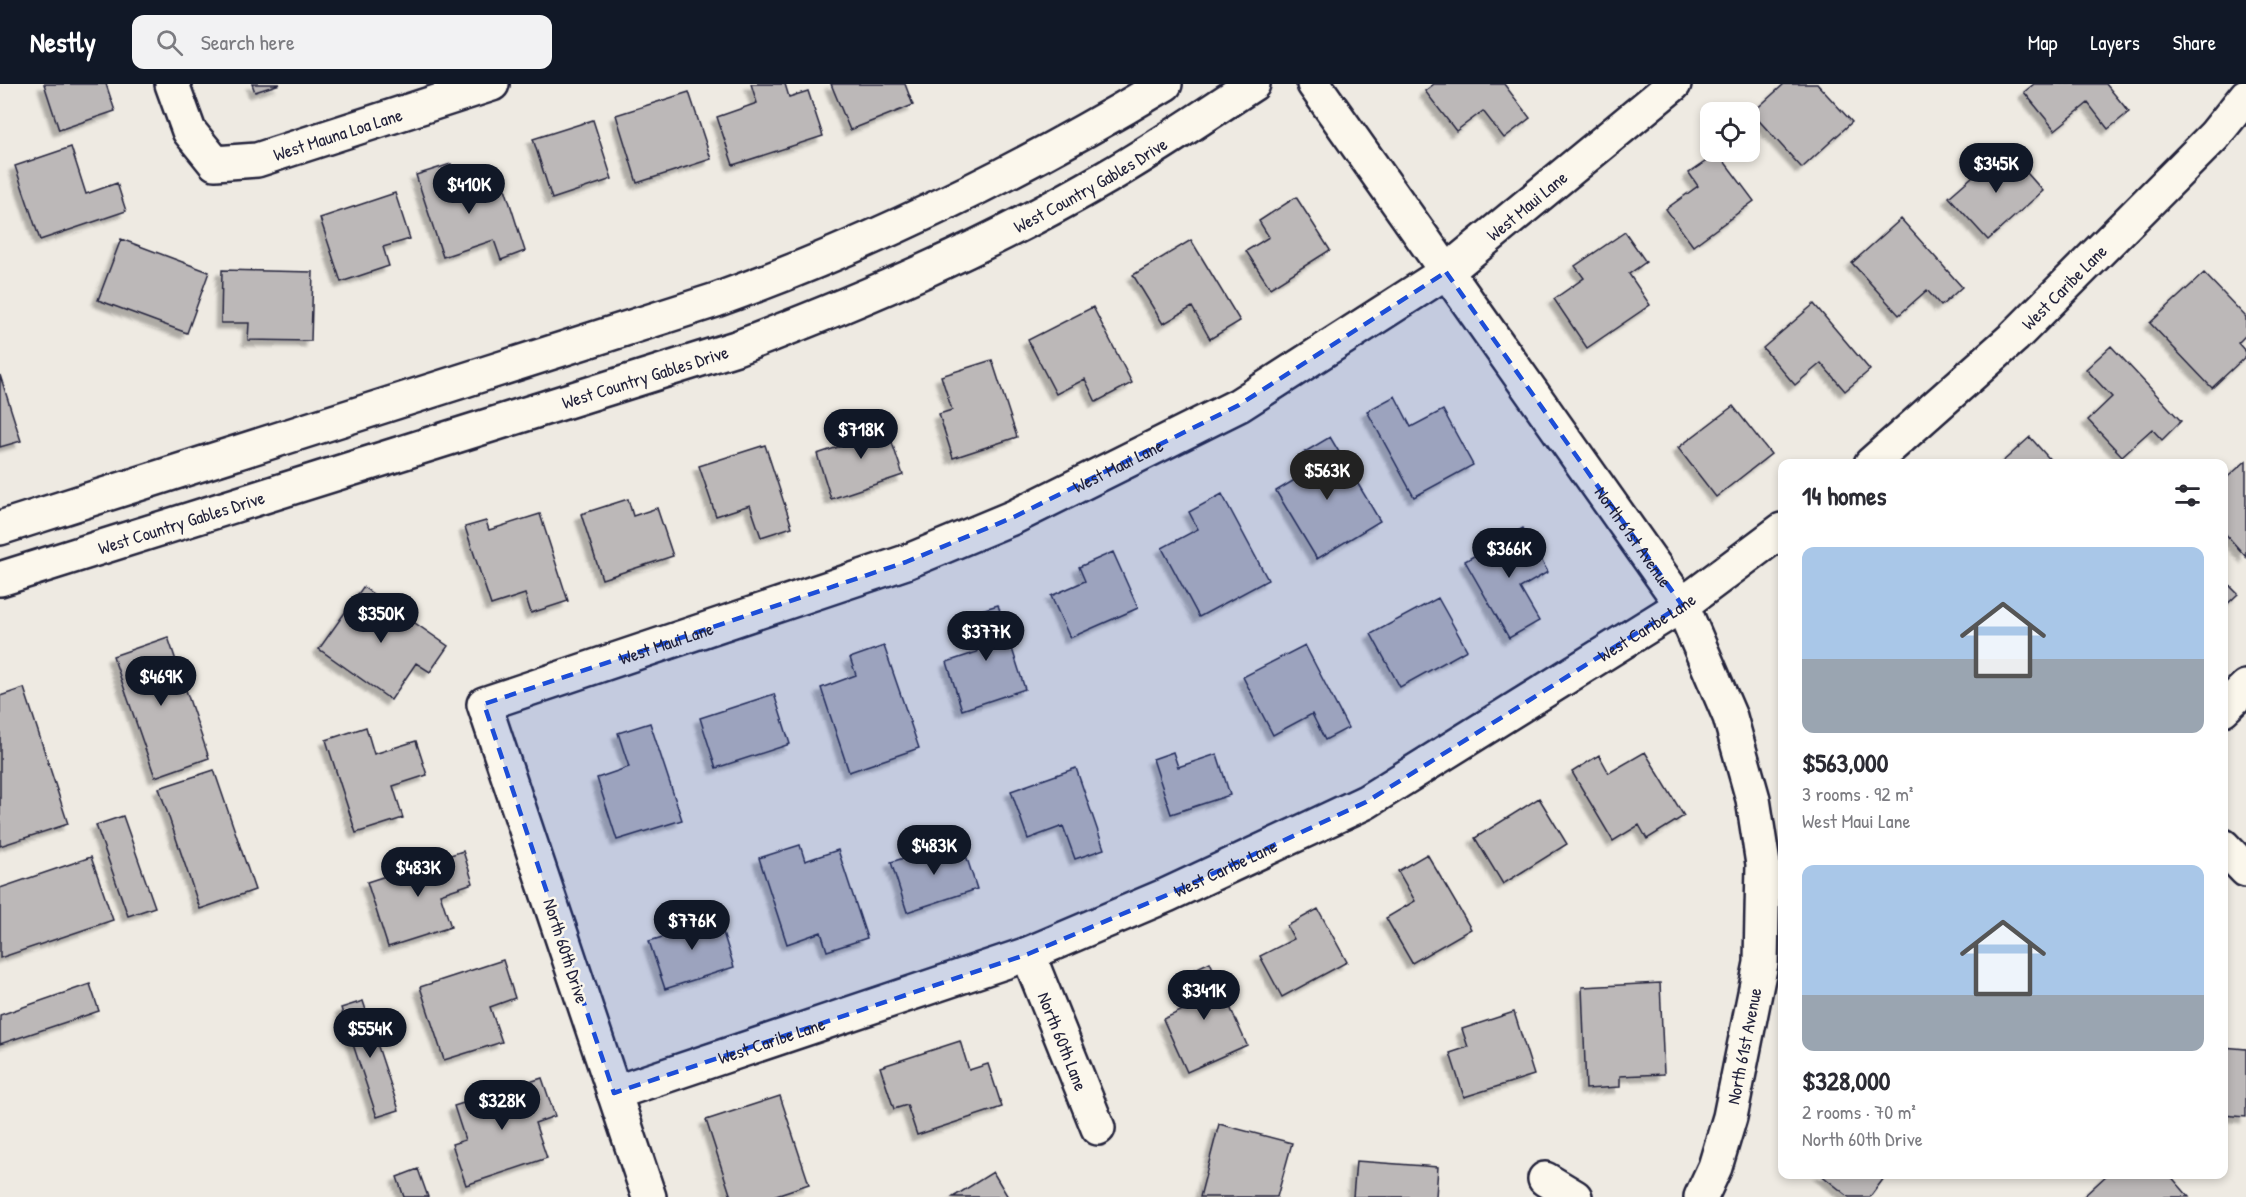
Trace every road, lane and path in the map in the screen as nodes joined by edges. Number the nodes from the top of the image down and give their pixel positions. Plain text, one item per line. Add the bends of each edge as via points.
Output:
1 (172, 84) edge
2 (492, 84) edge
3 (1165, 84) edge
4 (1253, 84) edge
5 (1314, 84) edge
6 (1674, 84) edge
7 (2246, 96) edge
8 (1446, 272) junction
9 (1877, 459) edge
10 (0, 528) edge
11 (1778, 533) edge
12 (0, 579) edge
13 (1682, 605) junction
14 (2246, 687) edge
15 (484, 704) joint
16 (2228, 704) edge
17 (2228, 851) edge
18 (2246, 870) edge
19 (1028, 954) junction
20 (1771, 963) edge
21 (614, 1093) junction
22 (1098, 1128) dead end
23 (1545, 1179) dead end
24 (649, 1197) edge
25 (1575, 1197) edge
26 (1701, 1197) edge

1 - 2 street, West Mauna Loa Lane via 189,131 215,163 257,160
3 - 10 street via 1073,140 980,188 800,269 716,300
4 - 12 street, West Country Gables Drive via 1108,177 1029,220 825,314 715,355
5 - 8 street, North 61st Avenue
6 - 8 street, West Maui Lane
7 - 9 street, West Caribe Lane via 2214,136 2014,337
8 - 13 street, North 61st Avenue
8 - 15 street, West Maui Lane via 1239,405 1014,518 906,562
11 - 13 street, West Caribe Lane
13 - 19 street, West Caribe Lane via 1366,802 1167,895
13 - 20 street, North 61st Avenue via 1730,717 1753,799
14 - 16 street
15 - 21 street, North 60th Drive
17 - 18 street
19 - 21 street, West Caribe Lane
19 - 22 street, North 60th Lane
20 - 26 street, North 61st Avenue via 1730,1117
21 - 24 street, North 60th Drive
23 - 25 street

